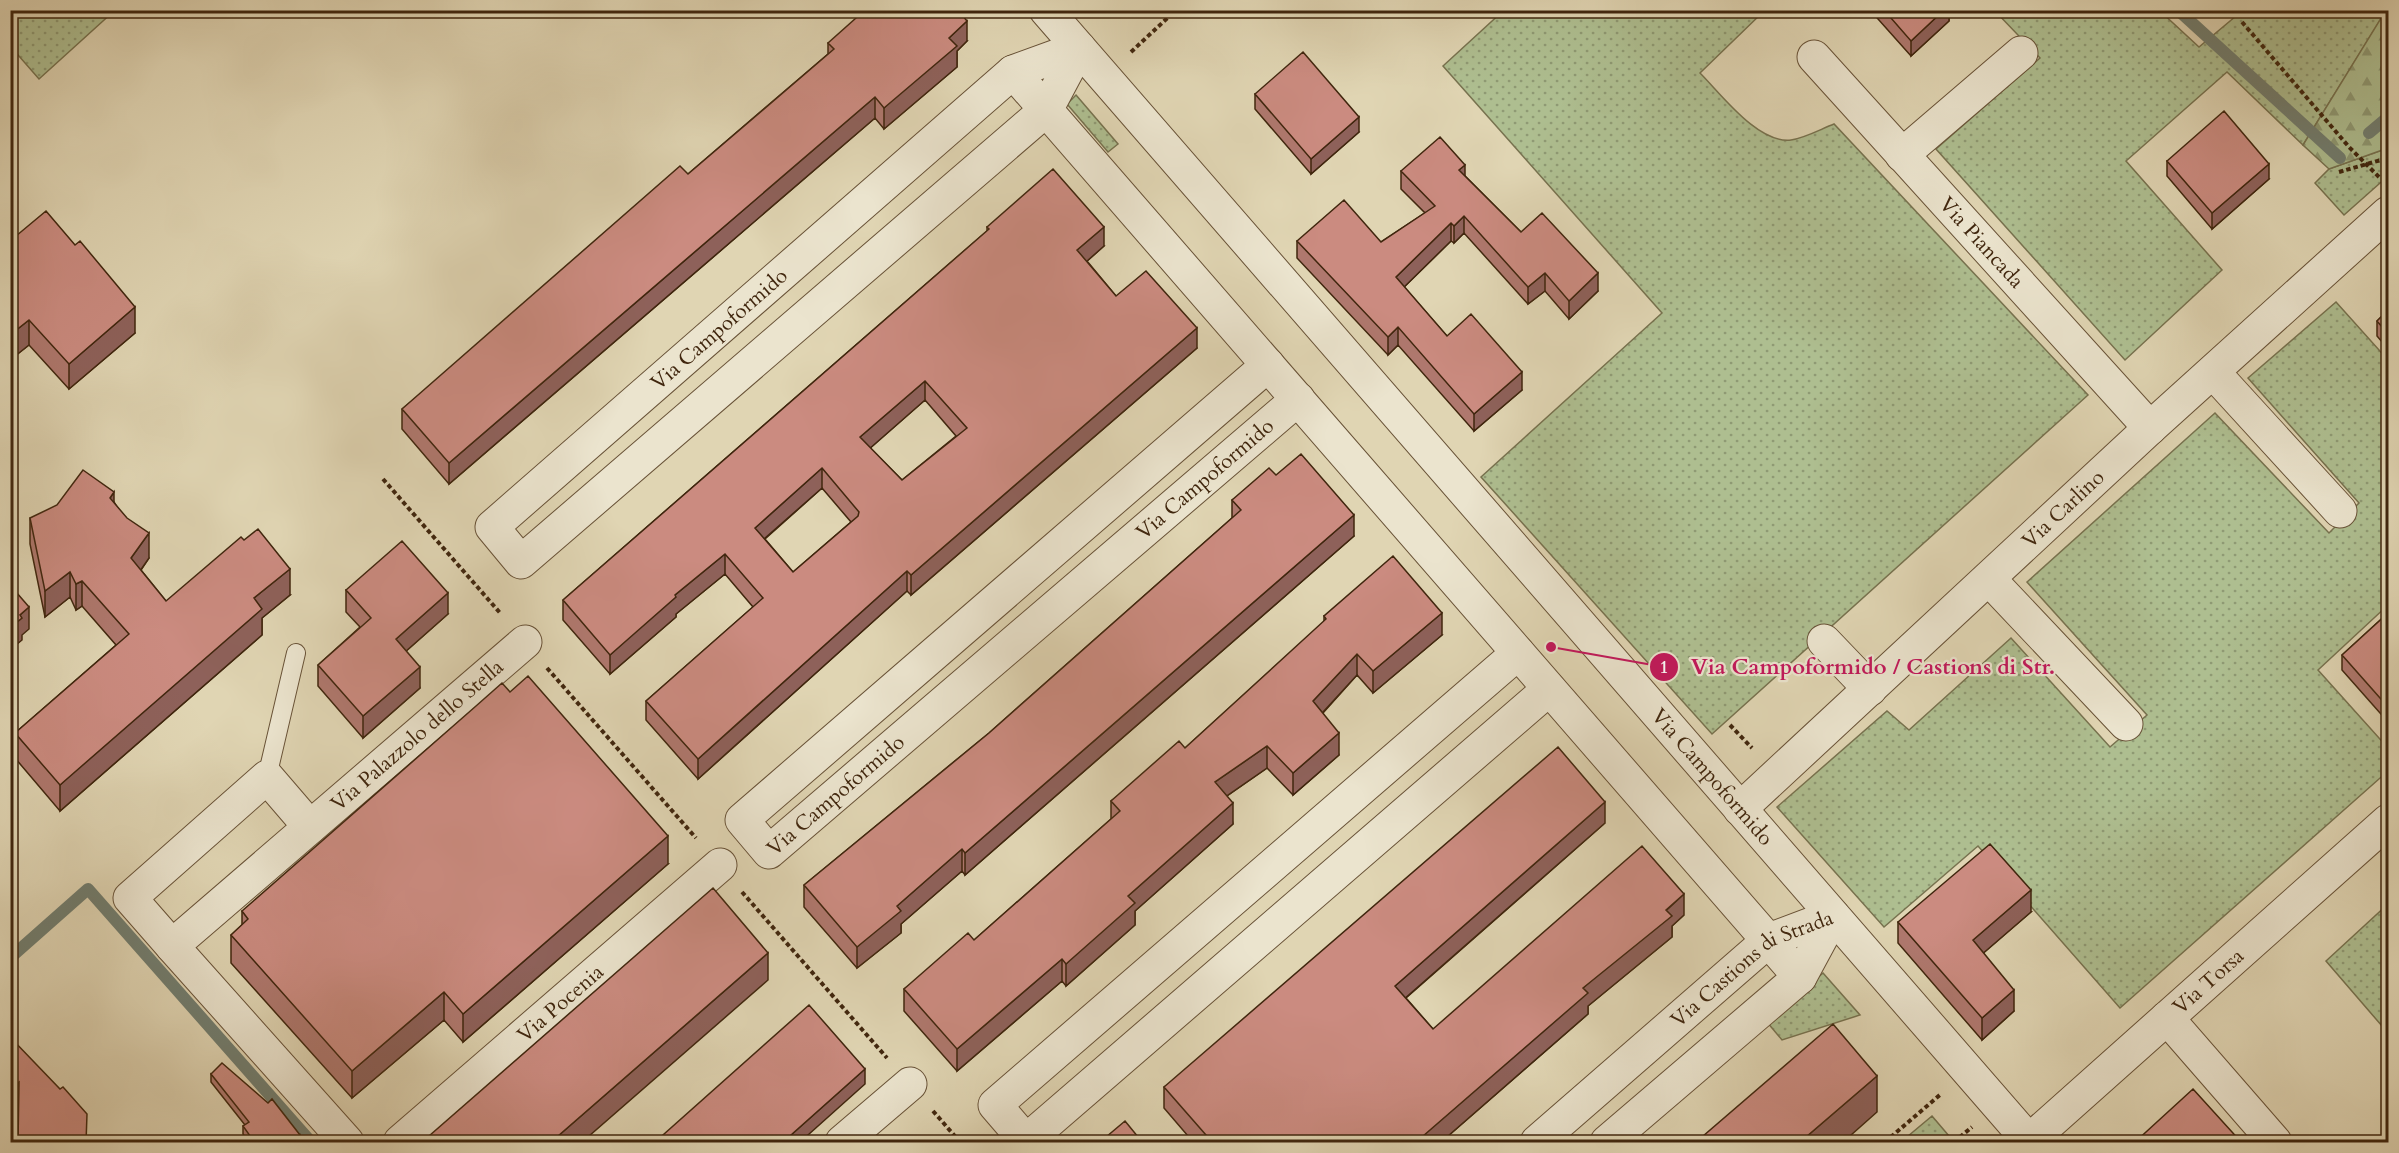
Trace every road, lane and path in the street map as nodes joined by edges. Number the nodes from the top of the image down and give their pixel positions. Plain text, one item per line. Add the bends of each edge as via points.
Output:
1 (1046, 10) edge
2 (1176, 10) edge
3 (2242, 22) dead end
4 (1079, 48) junction
5 (2021, 53) dead end
6 (1814, 57) dead end
7 (1012, 72) junction
8 (1103, 77) junction
9 (1046, 110) junction
10 (1902, 155) junction
11 (2388, 158) edge
12 (2366, 164) junction
13 (2339, 171) dead end
14 (2388, 186) edge
15 (2388, 213) edge
16 (1268, 365) junction
17 (2213, 372) junction
18 (1298, 399) junction
19 (2150, 428) junction
20 (382, 479) dead end
21 (2340, 511) dead end
22 (1989, 579) junction
23 (1824, 641) dead end
24 (525, 642) junction
25 (1518, 652) junction
26 (296, 653) dead end
27 (1549, 689) junction
28 (1870, 689) junction
29 (2126, 724) dead end
30 (1730, 725) dead end
31 (1753, 749) dead end
32 (267, 777) junction
33 (1740, 809) junction
34 (2388, 821) edge
35 (310, 827) junction
36 (720, 866) junction
37 (1833, 916) junction
38 (1769, 940) junction
39 (172, 946) junction
40 (1800, 977) junction
41 (2167, 1018) junction
42 (1968, 1071) junction
43 (910, 1084) junction
44 (2029, 1142) edge
45 (347, 1143) edge
46 (400, 1143) edge
47 (842, 1143) edge
48 (960, 1143) edge
49 (1537, 1143) edge
50 (1607, 1143) edge
51 (1885, 1143) edge
52 (2275, 1143) edge

1 - 4 street, Via Campoformido
2 - 8 path
3 - 12 path
4 - 7 street, Via Campoformido
4 - 8 street, Via Campoformido
4 - 9 street, Via Campoformido
5 - 10 street
6 - 10 street, Via Piancada
7 - 9 street
7 - 9 street, Via Campoformido via 492,527 521,562
8 - 33 street, Via Campoformido
9 - 16 street
10 - 19 street, Via Piancada
11 - 12 path
12 - 13 path
12 - 14 path
15 - 17 street, Via Carlino
16 - 18 street
16 - 18 street, Via Campoformido via 742,820 770,852
17 - 19 street, Via Carlino
17 - 21 street
18 - 25 street
19 - 22 street, Via Carlino
20 - 24 path
22 - 28 street, Via Carlino
22 - 29 street
23 - 28 street
24 - 35 street, Via Palazzolo dello Stella
24 - 36 path
25 - 27 street
25 - 27 street via 996,1105 1010,1123 1026,1141
26 - 32 lane
27 - 38 street
28 - 33 street, Via Carlino
30 - 31 path
32 - 35 street
32 - 39 street via 130,898
33 - 37 street, Via Campoformido
34 - 41 street, Via Torsa
35 - 39 street, Via Palazzolo dello Stella
36 - 43 path
36 - 46 street, Via Pocenia
37 - 38 street, Via Castions di Strada
37 - 40 street, Via Castions di Strada
37 - 42 street, Via Campoformido
38 - 40 street
38 - 49 street, Via Castions di Strada
39 - 45 street
40 - 50 street, Via Castions di Strada
41 - 44 street, Via Torsa
41 - 52 street
42 - 44 street, Via Campoformido
42 - 51 path
43 - 47 street
43 - 48 path

